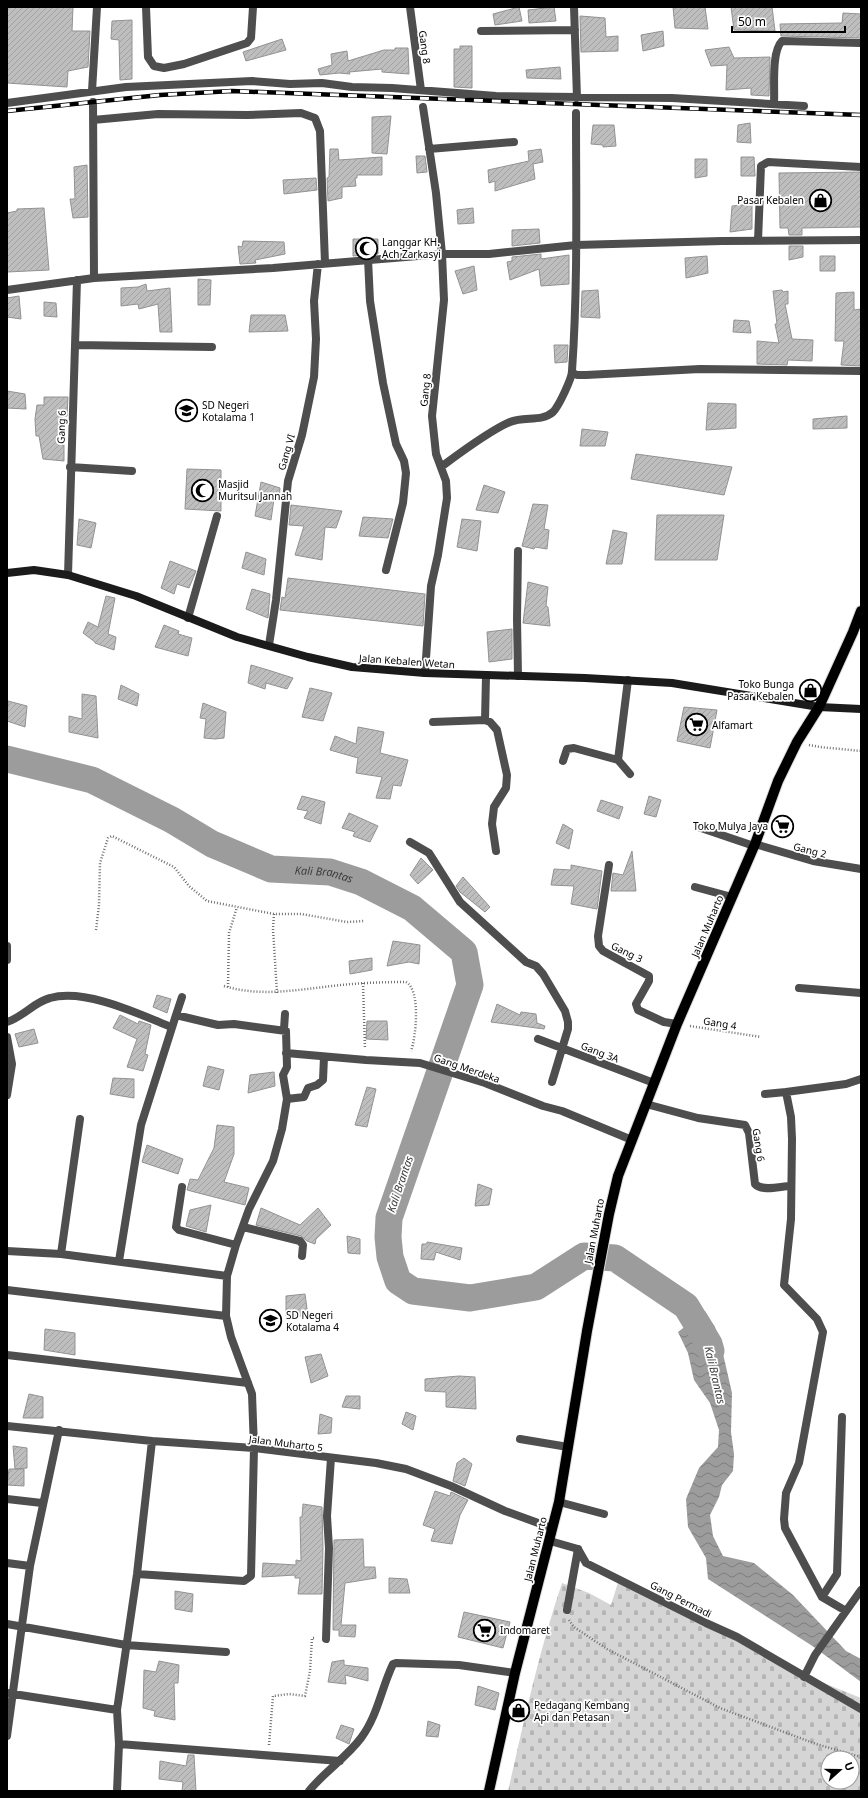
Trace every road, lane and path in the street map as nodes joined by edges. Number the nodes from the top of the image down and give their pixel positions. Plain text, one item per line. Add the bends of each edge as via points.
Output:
1 (97, 7) edge
2 (146, 7) edge
3 (253, 7) edge
4 (410, 7) edge
5 (574, 7) edge
6 (575, 30) junction
7 (481, 31) dead end
8 (861, 43) edge
9 (421, 90) junction
10 (92, 91) junction
11 (577, 98) junction
12 (93, 102) dead end
13 (7, 103) edge
14 (774, 104) junction
15 (804, 106) dead end
16 (423, 108) dead end
17 (576, 113) dead end
18 (93, 120) junction
19 (514, 142) dead end
20 (429, 149) junction
21 (861, 167) edge
22 (861, 240) edge
23 (758, 241) junction
24 (576, 245) junction
25 (442, 254) junction
26 (368, 259) junction
27 (321, 263) junction
28 (94, 278) junction
29 (77, 280) junction
30 (7, 290) edge
31 (75, 345) junction
32 (212, 348) dead end
33 (861, 371) edge
34 (573, 373) junction
35 (70, 467) junction
36 (441, 467) junction
37 (132, 471) dead end
38 (217, 516) dead end
39 (518, 551) dead end
40 (386, 570) dead end
41 (7, 573) edge
42 (68, 575) junction
43 (861, 611) edge
44 (188, 618) junction
45 (269, 645) junction
46 (425, 673) junction
47 (486, 676) junction
48 (518, 676) junction
49 (628, 680) junction
50 (819, 707) junction
51 (861, 709) edge
52 (485, 720) junction
53 (433, 722) dead end
54 (797, 742) junction
55 (861, 751) edge
56 (618, 760) junction
57 (563, 761) dead end
58 (630, 774) dead end
59 (701, 828) dead end
60 (410, 842) dead end
61 (754, 845) junction
62 (496, 851) dead end
63 (609, 865) dead end
64 (861, 869) edge
65 (695, 886) dead end
66 (732, 897) junction
67 (237, 907) junction
68 (274, 914) junction
69 (364, 921) dead end
70 (96, 930) dead end
71 (7, 946) edge
72 (7, 960) edge
73 (363, 983) junction
74 (799, 988) dead end
75 (277, 993) junction
76 (861, 993) edge
77 (182, 997) dead end
78 (285, 1014) dead end
79 (176, 1015) junction
80 (7, 1022) edge
81 (677, 1024) junction
82 (171, 1027) junction
83 (284, 1029) junction
84 (7, 1037) edge
85 (761, 1037) dead end
86 (538, 1039) dead end
87 (562, 1048) junction
88 (286, 1053) junction
89 (324, 1057) junction
90 (366, 1060) junction
91 (407, 1063) junction
92 (861, 1079) edge
93 (552, 1082) dead end
94 (654, 1084) junction
95 (786, 1092) junction
96 (764, 1094) dead end
97 (7, 1095) edge
98 (287, 1099) junction
99 (646, 1104) junction
100 (80, 1119) dead end
101 (632, 1140) junction
102 (791, 1186) junction
103 (182, 1188) dead end
104 (242, 1227) junction
105 (236, 1245) junction
106 (7, 1251) edge
107 (61, 1254) junction
108 (302, 1256) dead end
109 (119, 1261) junction
110 (227, 1276) junction
111 (7, 1290) edge
112 (226, 1316) junction
113 (7, 1355) edge
114 (248, 1383) junction
115 (842, 1417) dead end
116 (7, 1426) edge
117 (59, 1430) junction
118 (520, 1438) dead end
119 (152, 1441) junction
120 (568, 1447) junction
121 (254, 1448) junction
122 (331, 1458) junction
123 (7, 1499) edge
124 (560, 1502) junction
125 (42, 1504) junction
126 (604, 1514) dead end
127 (552, 1528) junction
128 (550, 1541) junction
129 (578, 1549) junction
130 (7, 1563) edge
131 (30, 1566) junction
132 (137, 1574) junction
133 (861, 1590) edge
134 (822, 1597) junction
135 (567, 1610) joint
136 (846, 1611) junction
137 (7, 1624) edge
138 (23, 1627) junction
139 (326, 1639) joint
140 (126, 1645) junction
141 (226, 1652) dead end
142 (515, 1673) junction
143 (804, 1677) junction
144 (10, 1694) edge
145 (861, 1709) edge
146 (117, 1710) junction
147 (7, 1736) edge
148 (119, 1744) junction
149 (268, 1757) junction
150 (861, 1757) edge
151 (340, 1761) junction
152 (117, 1791) edge
153 (309, 1791) edge
154 (489, 1791) edge

1 - 10 street
2 - 3 street via 148,57 154,66 164,68 244,44 251,38
4 - 9 street, Gang 8
5 - 6 street
6 - 7 street
6 - 11 street
8 - 14 street via 782,41 778,45 776,55
9 - 10 street via 252,81 166,84
9 - 11 street via 496,96
10 - 13 street
11 - 14 street via 672,98
12 - 18 street
14 - 15 street
16 - 20 street, Gang 8
17 - 24 street
18 - 27 street, Gang VI via 158,114 311,115 315,118 320,131
18 - 28 street
19 - 20 street
20 - 25 street, Gang 8
21 - 23 street via 768,162 761,166
22 - 23 street
23 - 24 street
24 - 25 street via 489,254
24 - 34 street
25 - 26 street
25 - 36 street, Gang 8 via 444,300 432,416 436,454
26 - 27 street
26 - 40 street via 370,301 383,383 396,444 404,461 406,473 403,503
27 - 28 street
27 - 45 street, Gang VI via 314,301 314,377 302,435 288,481
28 - 29 street
29 - 30 street
29 - 31 street, Gang 6
31 - 32 street
31 - 35 street, Gang 6
33 - 34 street via 700,369 586,375
34 - 36 street via 562,399 550,414 510,422
35 - 37 street
35 - 42 street, Gang 6
36 - 46 street, Gang 8 via 446,481 447,508 431,586
38 - 44 street
39 - 48 street
41 - 42 main road, Jalan Kebalen Wetan via 34,570
42 - 44 main road, Jalan Kebalen Wetan via 136,596
43 - 50 main road, Jalan Muharto
44 - 45 main road, Jalan Kebalen Wetan via 237,637
45 - 46 main road, Jalan Kebalen Wetan via 352,667
46 - 47 main road, Jalan Kebalen Wetan
47 - 48 main road, Jalan Kebalen Wetan
47 - 52 street
48 - 49 main road, Jalan Kebalen Wetan
49 - 50 main road, Jalan Kebalen Wetan via 672,683
49 - 56 street
50 - 51 main road, Jalan Kebalen Wetan
50 - 54 main road, Jalan Muharto
52 - 53 street
52 - 62 street via 497,730 507,775 506,788 494,807 492,824
54 - 55 path via 820,748
54 - 61 main road, Jalan Muharto via 778,781
56 - 57 street via 574,748 567,749
56 - 58 street
59 - 61 street, Gang 2
60 - 87 street via 429,853 460,902 526,962 536,966 543,974 565,1011 568,1022
61 - 64 street, Gang 2 via 813,861
61 - 66 main road, Jalan Muharto
63 - 81 street, Gang 3 via 598,936 599,946 603,951 649,976 649,981 636,1004 638,1010 664,1022
65 - 66 street
66 - 81 main road, Jalan Muharto
67 - 68 path
67 - 70 path via 207,902 189,886 174,867 112,836 108,838 100,863
67 - 75 path via 229,933 226,986
68 - 69 path via 301,914 347,922
68 - 75 path
71 - 72 street
73 - 75 path
73 - 90 path
73 - 91 path via 406,982 412,989 416,1031
74 - 76 street
77 - 79 street
78 - 83 street
79 - 82 street
79 - 83 street via 218,1025
80 - 82 street via 48,998 71,996 91,999
81 - 85 path, Gang 4
81 - 94 main road, Jalan Muharto
82 - 109 street via 141,1125
83 - 88 street
84 - 97 street via 12,1064
86 - 87 street, Gang 3A
87 - 93 street
87 - 94 street, Gang 3A
88 - 89 street, Gang Merdeka
88 - 98 street via 287,1067 283,1075
89 - 90 street, Gang Merdeka
89 - 98 street via 322,1082 308,1088 304,1097
90 - 91 street, Gang Merdeka
91 - 101 street, Gang Merdeka via 420,1063 462,1075 522,1099 588,1120
92 - 95 street via 846,1084
94 - 99 main road, Jalan Muharto
95 - 96 street
95 - 102 street via 791,1117
98 - 104 street via 277,1149
99 - 101 main road, Jalan Muharto
99 - 102 street, Gang 6 via 698,1118 743,1124 748,1128 755,1184 765,1188
100 - 107 street
101 - 120 main road, Jalan Muharto via 618,1176 609,1214
102 - 134 street via 791,1219 784,1285 817,1320 824,1337 799,1463 786,1494 784,1519 787,1534
103 - 105 street via 176,1227 179,1230
104 - 105 street
104 - 108 street via 300,1241 303,1244
105 - 110 street
106 - 107 street
107 - 109 street
109 - 110 street
110 - 112 street
111 - 112 street
112 - 114 street
113 - 114 street
114 - 121 street via 252,1394
115 - 134 street via 837,1574
116 - 117 street, Jalan Muharto 5
117 - 119 street, Jalan Muharto 5
117 - 125 street
118 - 120 street
119 - 121 street, Jalan Muharto 5
119 - 132 street
120 - 124 main road, Jalan Muharto
121 - 122 street, Jalan Muharto 5
121 - 132 street via 250,1578 244,1580
122 - 127 street, Jalan Muharto 5 via 406,1469
122 - 139 street via 327,1516 329,1548
123 - 125 street
124 - 126 street
124 - 127 main road, Jalan Muharto
125 - 131 street
127 - 128 main road, Jalan Muharto
128 - 129 street
128 - 142 main road, Jalan Muharto
129 - 135 street
129 - 143 street, Gang Permadi via 586,1563 737,1637
130 - 131 street
131 - 138 street
132 - 140 street
133 - 136 street
134 - 136 street
135 - 150 path via 568,1618 574,1627 607,1649 720,1708 816,1744
136 - 143 street via 815,1655
137 - 138 street
138 - 140 street
138 - 144 street
139 - 149 path via 312,1638 305,1696 273,1696
140 - 141 street
140 - 146 street
142 - 151 street via 459,1666 395,1663 376,1714 353,1748
142 - 154 main road, Jalan Muharto
143 - 145 street, Gang Permadi
144 - 146 street
144 - 147 street
146 - 148 street
148 - 149 street
148 - 152 street
149 - 151 street
151 - 153 street

